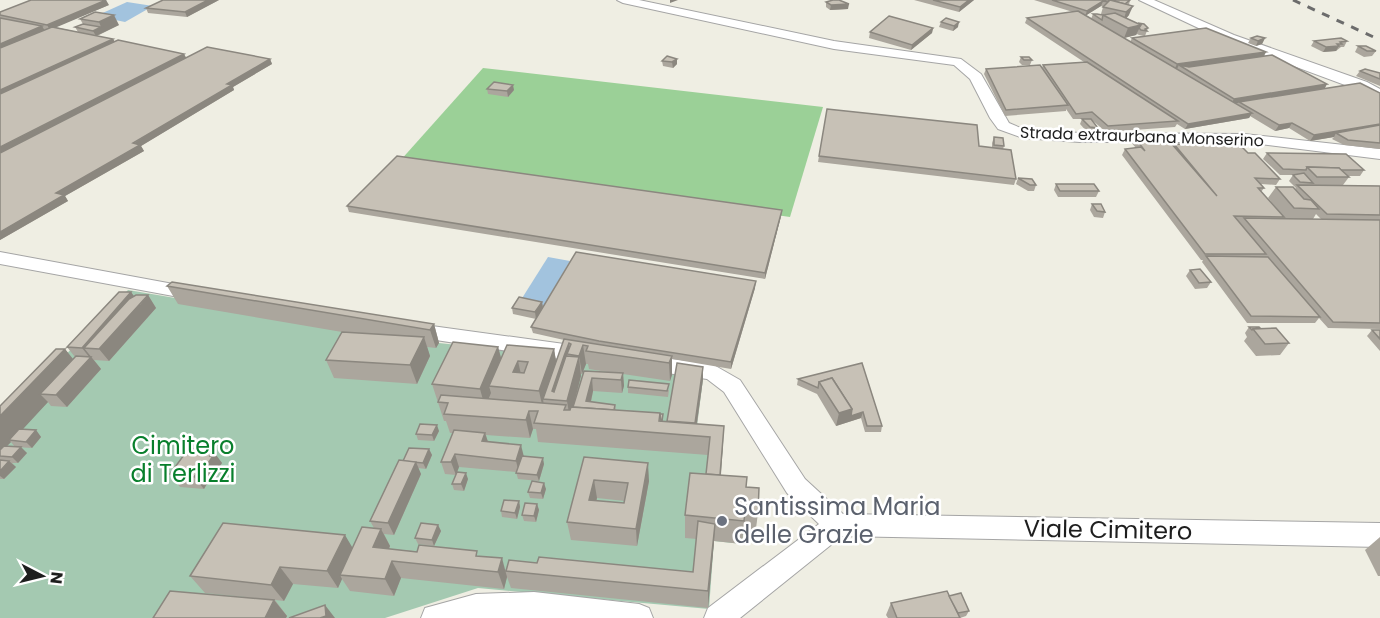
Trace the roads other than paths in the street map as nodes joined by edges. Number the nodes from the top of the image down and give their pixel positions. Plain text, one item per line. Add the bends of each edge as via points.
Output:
1 (623, 0) edge
2 (1145, 0) edge
3 (1380, 94) edge
4 (1380, 154) edge
5 (0, 258) edge
6 (216, 297) edge
7 (387, 326) edge
8 (606, 358) edge
9 (630, 361) edge
10 (837, 525) junction
11 (1380, 535) edge
12 (722, 615) edge
13 (435, 618) edge
14 (639, 618) edge

1 - 4 street, Strada extraurbana Monserino via 834,45 957,62 968,66 977,76 1000,123 1010,131 1077,137 1245,138
2 - 3 street via 1230,38
5 - 6 street
7 - 8 street
9 - 10 street via 712,372 732,386 796,486
10 - 11 street, Viale Cimitero
10 - 12 street
13 - 14 street via 476,607 534,605

